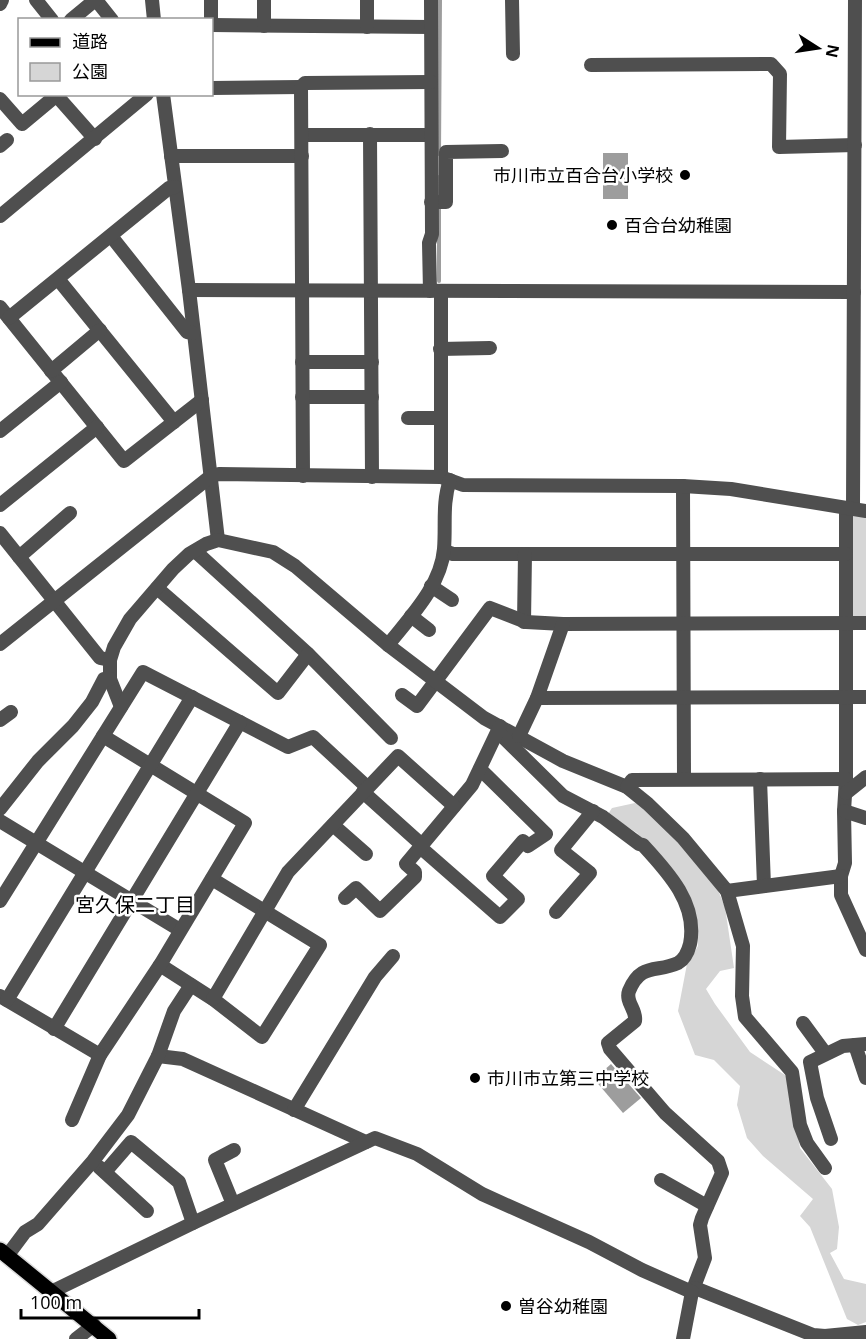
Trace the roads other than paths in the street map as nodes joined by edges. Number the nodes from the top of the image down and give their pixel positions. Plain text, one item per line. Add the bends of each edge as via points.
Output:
1 (2, 0) edge
2 (36, 0) edge
3 (152, 0) edge
4 (211, 0) edge
5 (264, 0) edge
6 (367, 0) edge
7 (431, 0) edge
8 (512, 0) edge
9 (98, 1) edge
10 (858, 3) edge
11 (0, 4) edge
12 (50, 18) edge
13 (74, 18) edge
14 (111, 18) edge
15 (154, 18) edge
16 (211, 18) edge
17 (213, 25) edge
18 (264, 26) junction
19 (367, 27) junction
20 (431, 27) junction
21 (513, 54) dead end
22 (591, 64) dead end
23 (431, 82) junction
24 (301, 87) junction
25 (213, 88) edge
26 (56, 96) edge
27 (58, 96) edge
28 (145, 96) edge
29 (163, 96) edge
30 (0, 99) edge
31 (370, 134) junction
32 (302, 135) junction
33 (431, 135) junction
34 (95, 139) junction
35 (855, 145) junction
36 (502, 151) dead end
37 (171, 156) junction
38 (302, 156) junction
39 (175, 188) junction
40 (436, 202) junction
41 (0, 216) edge
42 (111, 236) junction
43 (58, 279) junction
44 (189, 290) junction
45 (302, 291) junction
46 (371, 291) junction
47 (435, 291) junction
48 (854, 292) junction
49 (4, 313) edge
50 (100, 330) junction
51 (193, 333) junction
52 (490, 348) dead end
53 (440, 349) junction
54 (372, 362) junction
55 (302, 363) junction
56 (51, 371) junction
57 (61, 382) junction
58 (302, 397) junction
59 (372, 397) junction
60 (202, 400) junction
61 (408, 418) dead end
62 (441, 418) junction
63 (174, 422) junction
64 (2, 426) edge
65 (97, 427) junction
66 (211, 476) junction
67 (303, 476) junction
68 (372, 477) junction
69 (446, 479) junction
70 (683, 486) junction
71 (0, 505) edge
72 (855, 509) edge
73 (70, 513) dead end
74 (2, 540) edge
75 (218, 540) junction
76 (195, 551) junction
77 (444, 551) junction
78 (683, 553) junction
79 (525, 554) junction
80 (846, 554) junction
81 (19, 557) junction
82 (431, 586) junction
83 (157, 588) junction
84 (53, 600) junction
85 (452, 600) dead end
86 (411, 616) junction
87 (524, 622) junction
88 (846, 623) junction
89 (866, 623) edge
90 (563, 624) junction
91 (684, 624) junction
92 (429, 630) dead end
93 (0, 644) edge
94 (388, 645) junction
95 (308, 654) junction
96 (110, 660) junction
97 (110, 679) junction
98 (436, 681) junction
99 (402, 695) dead end
100 (192, 697) junction
101 (684, 697) junction
102 (866, 697) edge
103 (537, 698) junction
104 (846, 698) junction
105 (121, 707) junction
106 (240, 722) junction
107 (499, 729) junction
108 (103, 736) junction
109 (519, 736) junction
110 (391, 738) dead end
111 (150, 765) junction
112 (480, 769) junction
113 (866, 777) edge
114 (760, 778) junction
115 (684, 779) junction
116 (846, 786) junction
117 (627, 787) junction
118 (365, 789) junction
119 (197, 794) junction
120 (454, 806) junction
121 (0, 809) edge
122 (593, 811) junction
123 (844, 811) junction
124 (866, 818) edge
125 (0, 820) edge
126 (333, 825) junction
127 (36, 844) junction
128 (421, 846) junction
129 (366, 854) dead end
130 (85, 873) junction
131 (841, 876) junction
132 (212, 879) junction
133 (764, 886) junction
134 (727, 891) junction
135 (345, 897) dead end
136 (0, 902) edge
137 (133, 902) junction
138 (266, 912) junction
139 (556, 912) dead end
140 (180, 930) junction
141 (866, 950) edge
142 (393, 956) dead end
143 (160, 965) junction
144 (191, 985) junction
145 (4, 998) edge
146 (213, 999) junction
147 (803, 1023) dead end
148 (54, 1029) junction
149 (861, 1044) edge
150 (825, 1053) junction
151 (100, 1055) junction
152 (158, 1056) junction
153 (866, 1078) edge
154 (294, 1110) junction
155 (72, 1120) dead end
156 (831, 1139) dead end
157 (366, 1142) junction
158 (234, 1149) dead end
159 (93, 1161) junction
160 (825, 1168) dead end
161 (105, 1172) junction
162 (661, 1180) dead end
163 (233, 1204) junction
164 (707, 1206) junction
165 (147, 1211) dead end
166 (193, 1223) junction
167 (3, 1253) edge
168 (694, 1290) junction
169 (51, 1292) junction
170 (94, 1325) junction
171 (866, 1332) edge
172 (838, 1336) edge
173 (76, 1339) edge
174 (109, 1339) edge
175 (683, 1339) edge

1 - 11 street
2 - 12 street
3 - 15 street
4 - 16 street
5 - 18 street
6 - 19 street
7 - 20 street
8 - 21 street
9 - 13 street
9 - 14 street
10 - 35 street
17 - 18 street
18 - 19 street
19 - 20 street
20 - 23 street
22 - 35 street via 771,64 780,74 779,147
23 - 24 street via 305,83
23 - 33 street
24 - 25 street
24 - 32 street
26 - 30 street via 22,124
27 - 34 street
28 - 34 street
29 - 37 street
31 - 32 street
31 - 33 street
31 - 46 street
32 - 38 street
33 - 40 street
34 - 41 street
35 - 48 street
36 - 40 street via 446,152 446,202
37 - 38 street
37 - 39 street
38 - 45 street
39 - 42 street
39 - 44 street
40 - 47 street
42 - 43 street
42 - 51 street via 188,332
43 - 49 street
43 - 50 street
44 - 45 street
44 - 51 street
45 - 46 street
45 - 55 street
46 - 47 street
46 - 54 street
47 - 48 street
47 - 53 street
48 - 72 street
49 - 56 street
50 - 56 street
50 - 63 street
51 - 60 street
52 - 53 street
53 - 62 street
54 - 55 street
54 - 59 street
55 - 58 street
56 - 57 street
57 - 64 street
57 - 65 street
58 - 59 street
58 - 67 street
59 - 68 street
60 - 63 street
60 - 66 street
61 - 62 street
62 - 69 street
63 - 65 street via 124,461
65 - 71 street
66 - 67 street
66 - 75 street
66 - 84 street
67 - 68 street
68 - 69 street
69 - 70 street via 463,485
69 - 77 street
70 - 72 street via 731,489
70 - 78 street
72 - 80 street
73 - 81 street
74 - 81 street
75 - 76 street
75 - 94 street via 273,552
76 - 83 street
76 - 95 street
77 - 79 street
77 - 82 street
78 - 79 street
78 - 80 street
78 - 91 street
79 - 87 street
80 - 88 street
81 - 84 street
82 - 85 street
82 - 86 street
83 - 95 street via 278,693
83 - 96 street via 130,619
84 - 93 street
84 - 96 street via 100,658
86 - 92 street
86 - 94 street
87 - 90 street
87 - 98 street via 490,608
88 - 89 street
88 - 91 street
88 - 104 street
90 - 91 street
90 - 103 street
91 - 101 street
94 - 98 street
95 - 110 street
96 - 97 street
97 - 105 street
97 - 121 street via 104,679 86,710 38,760
98 - 99 street via 417,706
98 - 107 street
100 - 105 street via 143,672
100 - 106 street
100 - 111 street
101 - 103 street
101 - 104 street
101 - 115 street
102 - 104 street
103 - 109 street
104 - 116 street
105 - 108 street
106 - 118 street via 288,747 313,737
106 - 119 street
107 - 109 street
107 - 112 street
107 - 122 street via 563,796
108 - 111 street
108 - 127 street
109 - 117 street via 563,761
111 - 119 street
111 - 130 street
112 - 120 street
112 - 128 street via 546,834 528,846 523,841 493,876 518,899 500,917
113 - 116 street
114 - 115 street
114 - 116 street
114 - 133 street
115 - 117 street via 632,780
116 - 123 street
117 - 134 street via 683,838
118 - 120 street via 398,756
118 - 126 street
118 - 128 street
119 - 132 street via 245,823
119 - 137 street
120 - 128 street
122 - 139 street via 561,850 590,873
122 - 164 street via 643,845 671,877 689,911 688,952 676,964 641,974 628,996 635,1021 608,1043 665,1113 718,1161 722,1173
123 - 124 street
123 - 131 street
125 - 127 street
126 - 129 street
126 - 138 street via 288,872
127 - 130 street
127 - 136 street
128 - 135 street via 406,864 415,877 380,911 356,888
130 - 137 street
130 - 145 street
131 - 133 street
131 - 141 street via 841,895
132 - 138 street
132 - 140 street
133 - 134 street
134 - 160 street via 742,946 745,1017 792,1072 800,1125
137 - 140 street
137 - 148 street
138 - 146 street
138 - 146 street via 320,945 262,1037
140 - 143 street
142 - 154 street via 375,977
143 - 144 street
143 - 151 street
144 - 146 street
144 - 152 street via 174,1011
145 - 148 street
147 - 150 street
148 - 151 street
149 - 150 street
149 - 153 street
150 - 156 street via 810,1062
151 - 155 street
152 - 154 street via 183,1059
152 - 159 street via 128,1115
154 - 157 street
157 - 163 street
157 - 168 street via 375,1137 417,1154 482,1194 642,1270
158 - 163 street via 215,1160
159 - 161 street
159 - 167 street via 38,1224
161 - 165 street
161 - 166 street via 131,1142 179,1182
162 - 164 street
163 - 166 street
164 - 168 street via 700,1225 705,1258
166 - 169 street
167 - 169 main road
168 - 172 street via 813,1335
168 - 175 street
169 - 170 main road
170 - 173 street
170 - 174 main road
171 - 172 street

